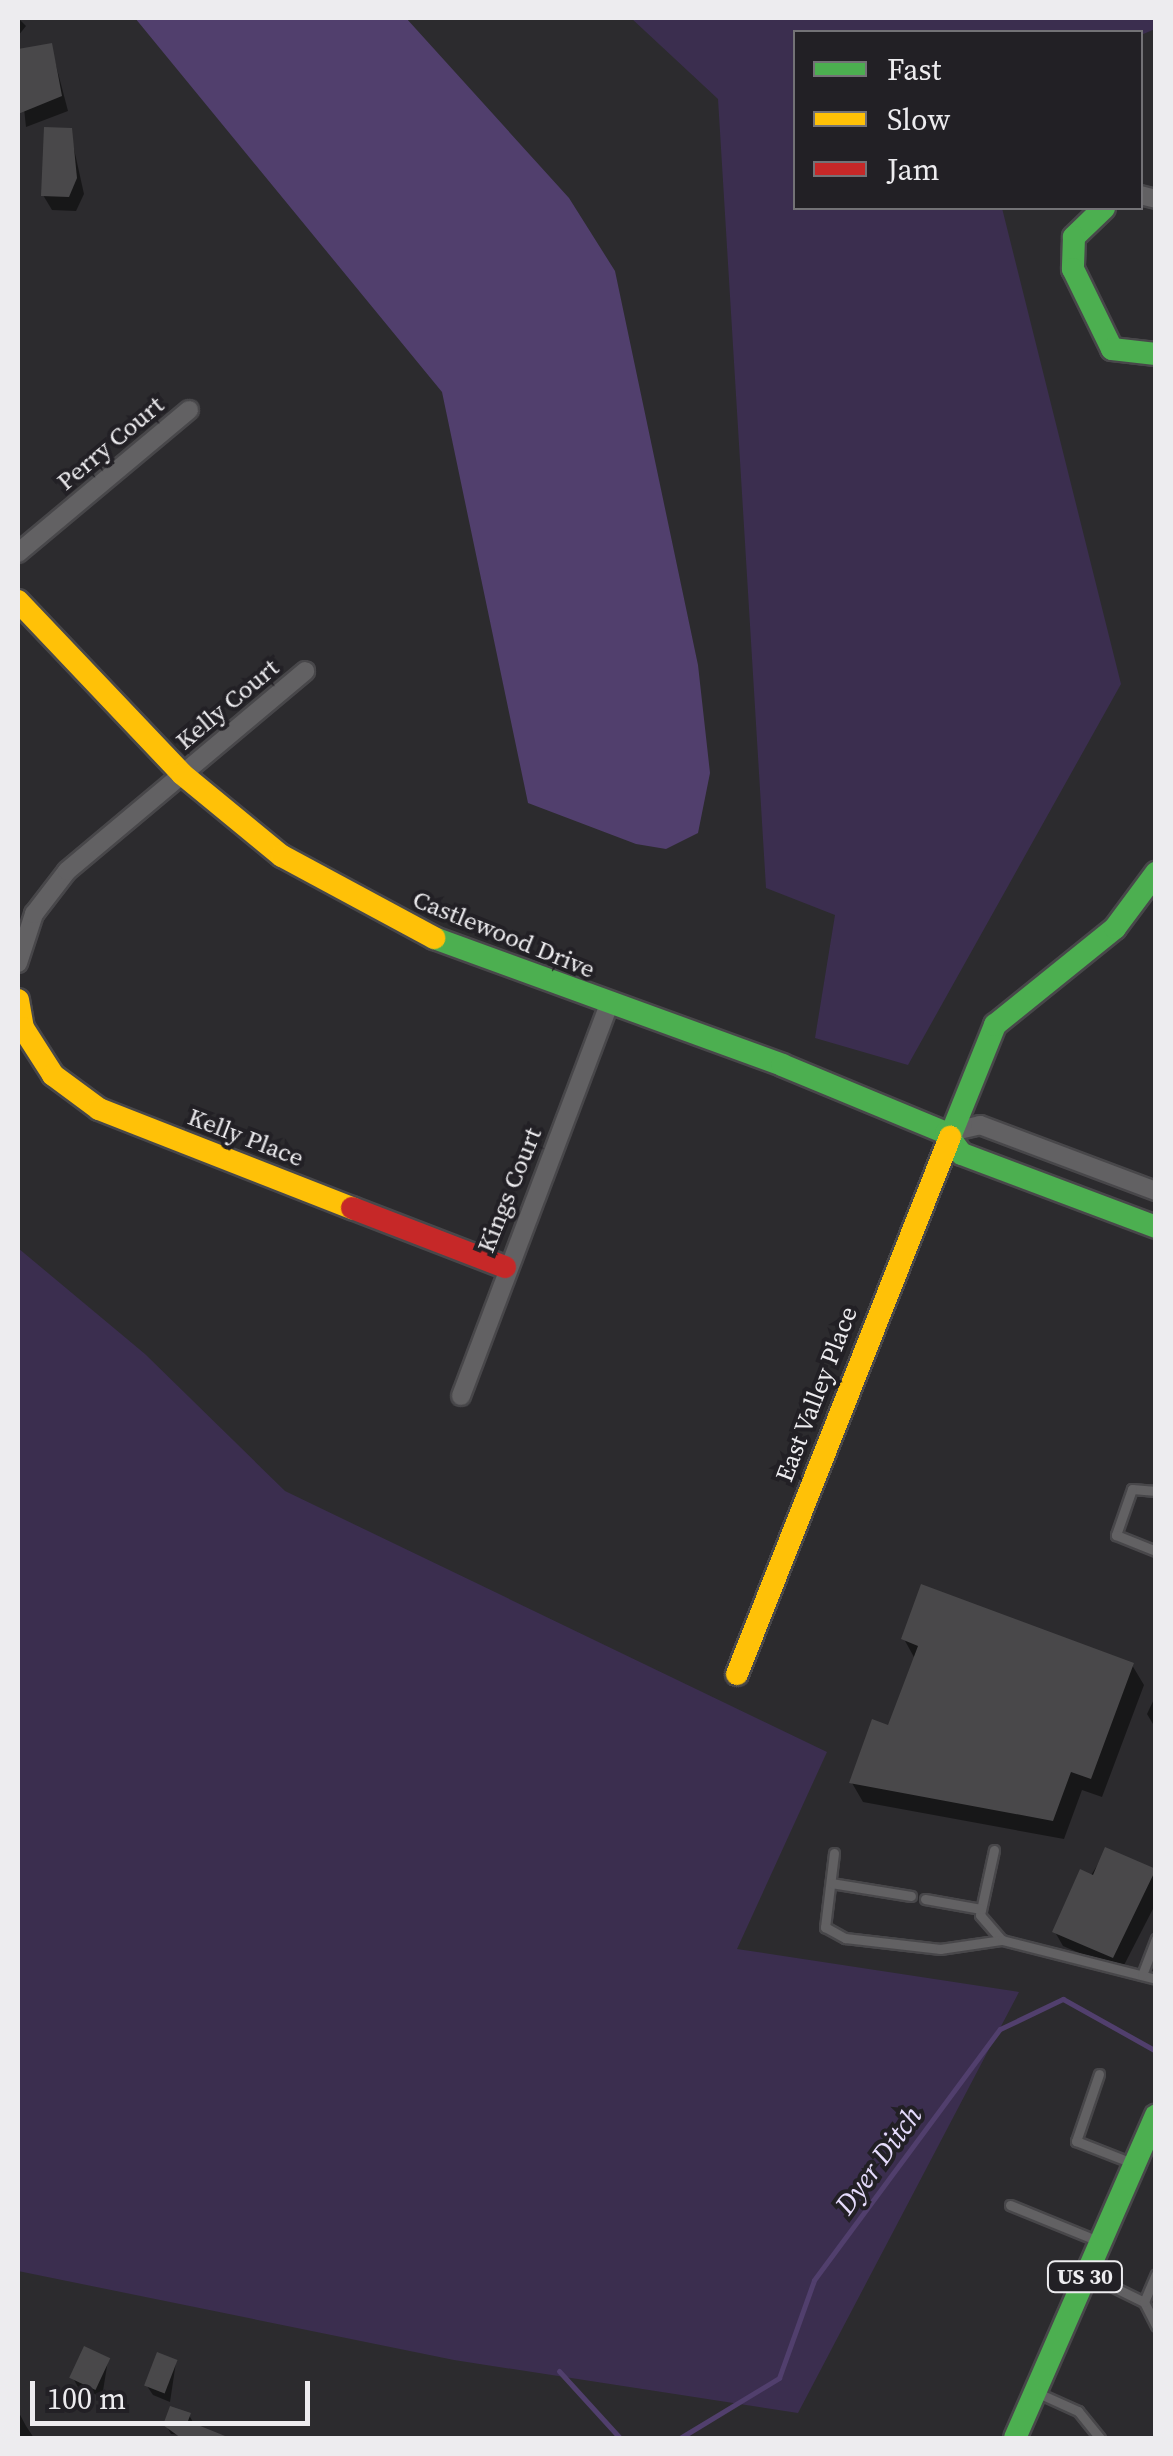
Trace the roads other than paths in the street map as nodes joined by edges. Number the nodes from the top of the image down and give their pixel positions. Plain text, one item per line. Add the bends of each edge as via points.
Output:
1 (1102, 210) edge
2 (1156, 354) edge
3 (188, 410) dead end
4 (18, 553) edge
5 (18, 601) edge
6 (305, 671) dead end
7 (182, 774) junction
8 (1156, 873) edge
9 (18, 963) edge
10 (18, 1000) edge
11 (609, 1005) junction
12 (946, 1133) junction
13 (1156, 1191) edge
14 (1156, 1227) edge
15 (505, 1268) junction
16 (461, 1396) dead end
17 (1156, 1491) edge
18 (1156, 1551) edge
19 (737, 1674) dead end
20 (994, 1850) dead end
21 (834, 1854) dead end
22 (831, 1883) junction
23 (911, 1896) dead end
24 (925, 1899) dead end
25 (981, 1909) junction
26 (1156, 1939) edge
27 (1002, 1940) junction
28 (1142, 1975) junction
29 (1156, 1979) edge
30 (1100, 2074) dead end
31 (1156, 2115) edge
32 (1150, 2141) edge
33 (1134, 2164) junction
34 (1010, 2205) dead end
35 (1100, 2242) junction
36 (1086, 2274) junction
37 (1156, 2274) edge
38 (1144, 2302) junction
39 (1156, 2326) edge
40 (1035, 2392) junction
41 (1015, 2438) edge
42 (1100, 2438) edge

1 - 2 street via 1074,237 1073,269 1112,349
3 - 4 street, Perry Court
5 - 7 street, Castlewood Drive
6 - 7 street, Kelly Court
7 - 9 street via 67,871 34,914
7 - 11 street, Castlewood Drive via 282,856 414,931
8 - 12 street, East Valley Place via 1115,928 1062,962 994,1025
10 - 15 street, Kelly Place via 23,1028 53,1075 99,1109
11 - 12 street, Castlewood Drive
11 - 15 street, Kings Court
12 - 13 street, Castlewood Drive via 980,1126
12 - 14 street, Castlewood Drive via 962,1154
12 - 19 street, East Valley Place
15 - 16 street, Kings Court
17 - 18 lane via 1132,1489 1116,1535
20 - 25 lane
21 - 22 lane
22 - 23 lane
22 - 27 lane via 825,1927 845,1938 940,1949
24 - 25 lane
25 - 27 lane
26 - 28 lane
27 - 28 lane
28 - 29 lane
30 - 33 lane via 1076,2141
31 - 32 street, US 30
32 - 33 street, US 30
33 - 35 street, US 30
34 - 35 lane
35 - 36 street, US 30
36 - 38 lane
36 - 40 street, US 30
37 - 38 lane
38 - 39 lane
40 - 41 street, US 30
40 - 42 lane via 1078,2411

